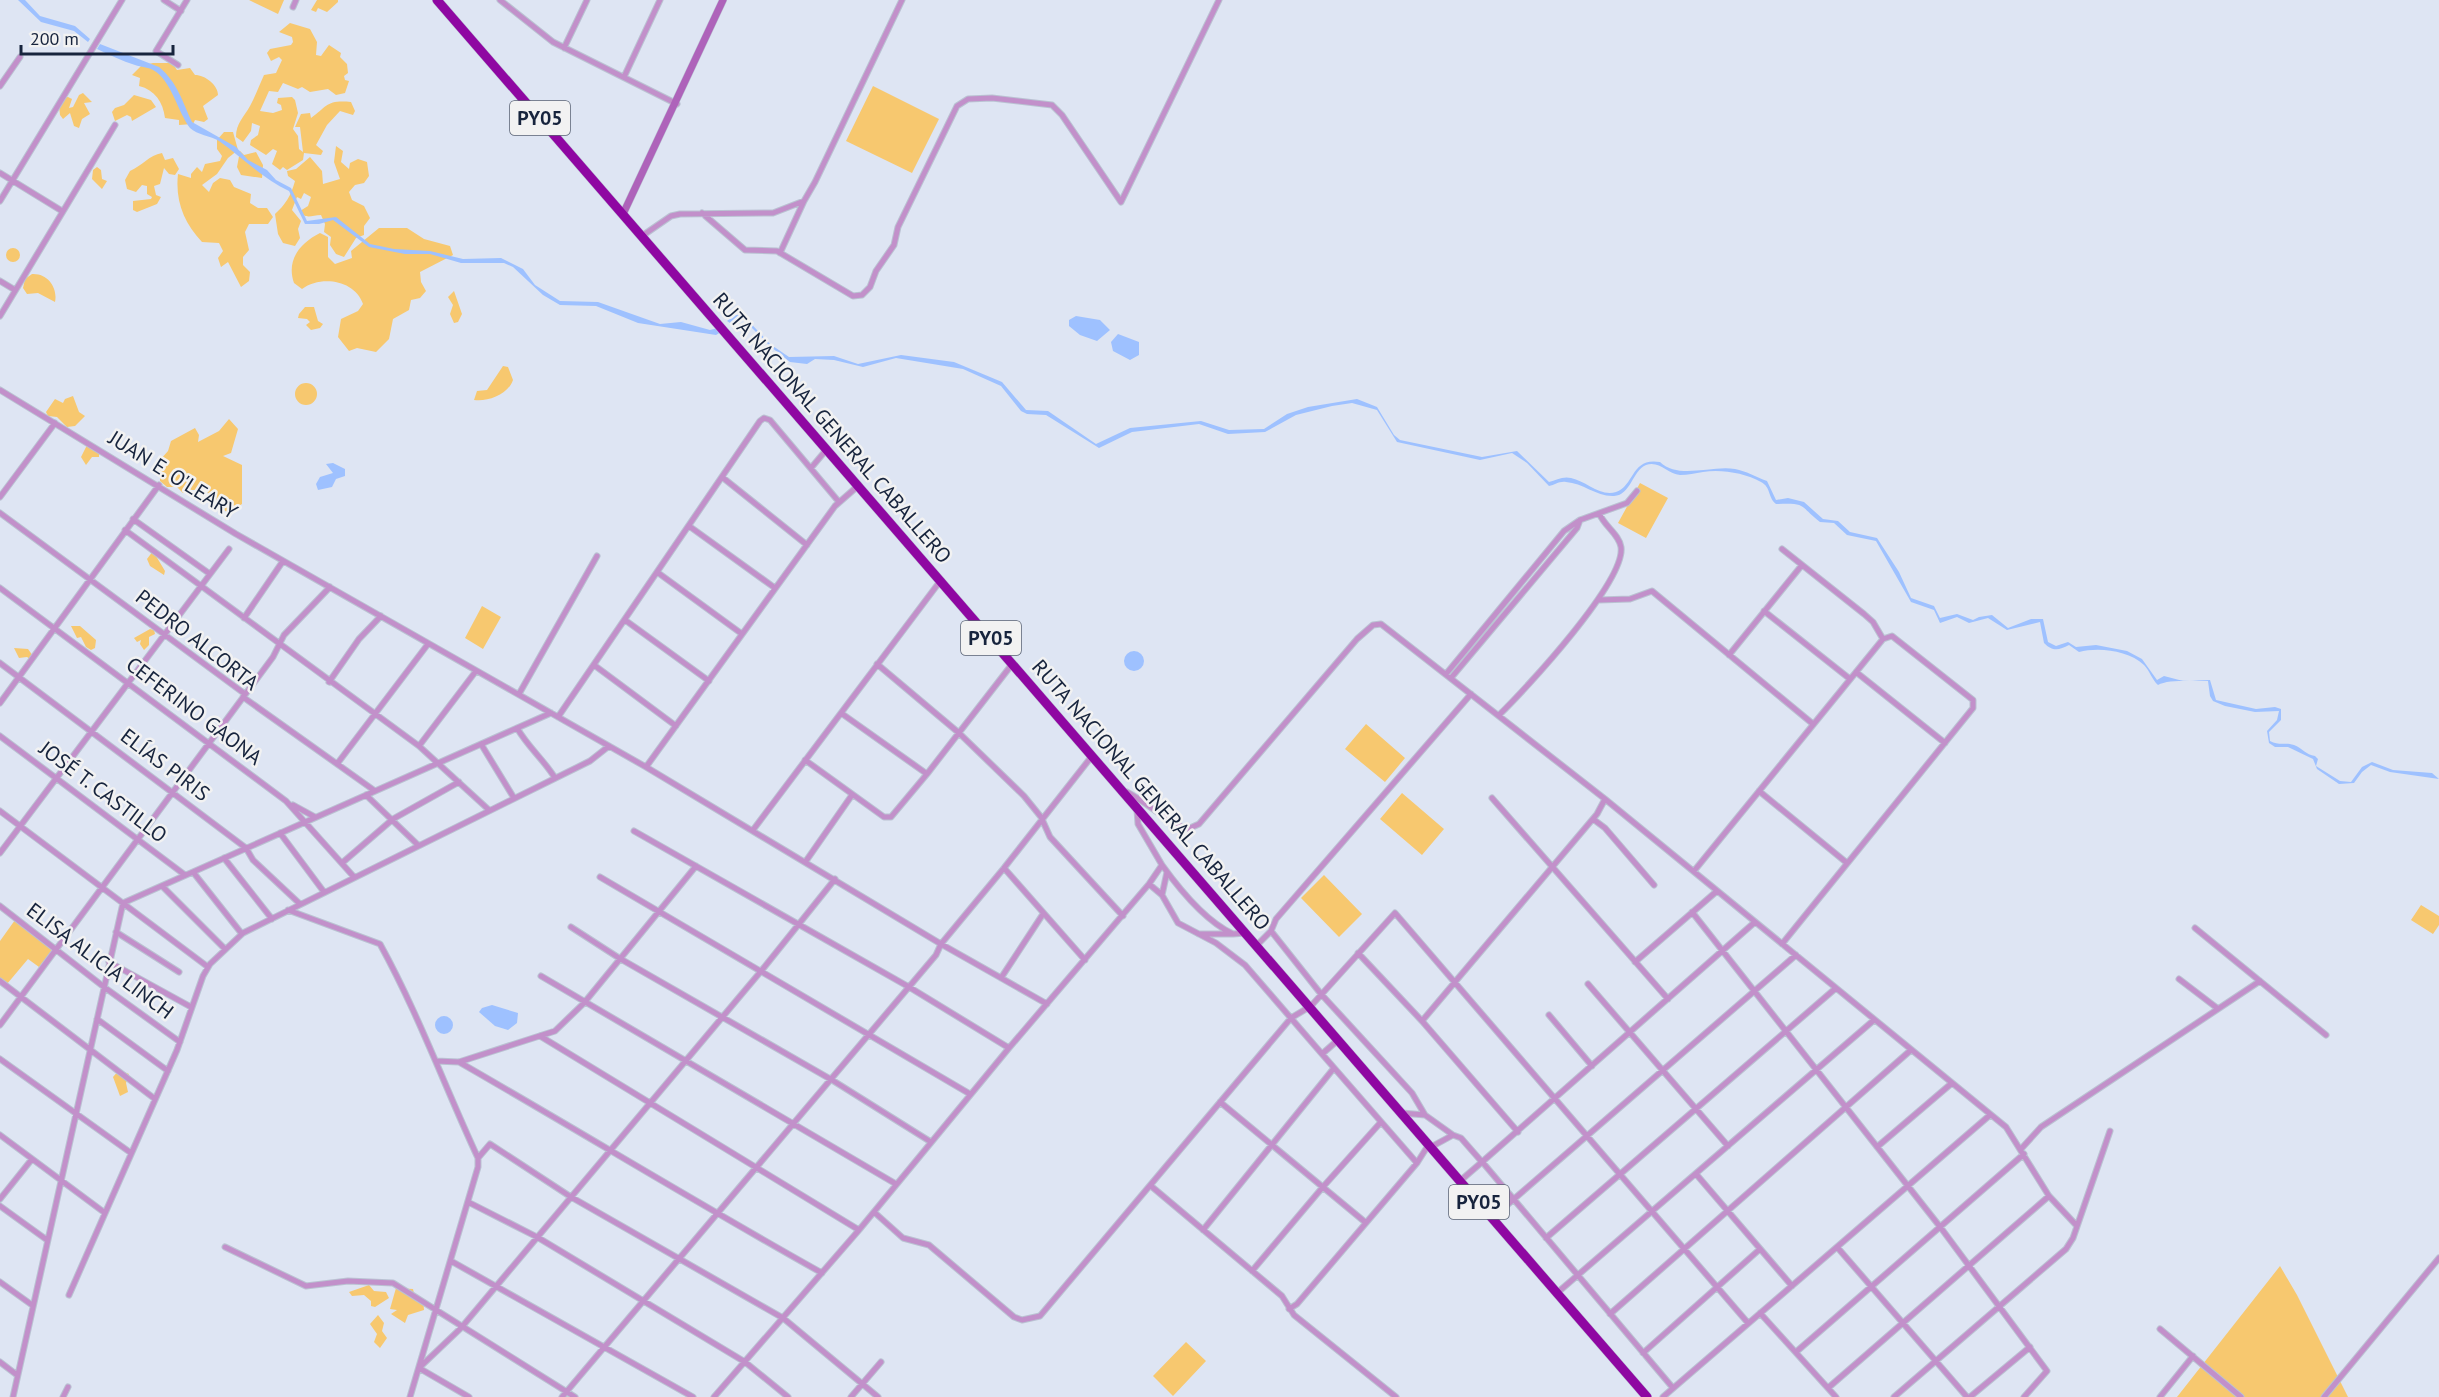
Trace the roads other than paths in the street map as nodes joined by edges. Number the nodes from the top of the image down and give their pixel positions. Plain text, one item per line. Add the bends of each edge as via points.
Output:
1 (122, 0) edge
2 (164, 0) edge
3 (188, 0) edge
4 (296, 0) edge
5 (500, 0) edge
6 (587, 0) edge
7 (660, 0) edge
8 (723, 0) edge
9 (902, 0) edge
10 (1220, 0) edge
11 (441, 2) edge
12 (293, 7) dead end
13 (181, 11) junction
14 (564, 48) junction
15 (20, 57) dead end
16 (178, 65) dead end
17 (624, 77) junction
18 (0, 86) edge
19 (677, 104) junction
20 (115, 125) dead end
21 (0, 172) edge
22 (12, 180) junction
23 (0, 201) edge
24 (804, 201) junction
25 (62, 211) junction
26 (702, 213) junction
27 (623, 214) junction
28 (642, 236) junction
29 (780, 253) junction
30 (0, 281) edge
31 (15, 290) junction
32 (0, 316) edge
33 (0, 390) edge
34 (55, 423) junction
35 (828, 448) junction
36 (811, 468) junction
37 (722, 477) junction
38 (159, 485) junction
39 (860, 485) junction
40 (1637, 491) dead end
41 (0, 497) edge
42 (839, 502) junction
43 (0, 513) edge
44 (1599, 513) junction
45 (133, 519) junction
46 (688, 526) junction
47 (125, 530) junction
48 (807, 544) junction
49 (229, 549) dead end
50 (1782, 549) dead end
51 (597, 556) dead end
52 (283, 561) junction
53 (1802, 565) junction
54 (657, 572) junction
55 (210, 574) junction
56 (91, 580) junction
57 (941, 580) junction
58 (201, 586) junction
59 (330, 587) junction
60 (0, 588) edge
61 (775, 588) junction
62 (1599, 600) junction
63 (1764, 610) junction
64 (381, 616) junction
65 (244, 618) junction
66 (625, 620) junction
67 (55, 629) junction
68 (166, 633) junction
69 (742, 634) junction
70 (1883, 639) junction
71 (428, 644) junction
72 (278, 645) junction
73 (1729, 655) junction
74 (0, 663) edge
75 (1013, 663) junction
76 (878, 664) junction
77 (594, 665) junction
78 (476, 671) junction
79 (1856, 672) junction
80 (1449, 676) junction
81 (19, 677) junction
82 (1851, 679) junction
83 (709, 681) junction
84 (329, 682) junction
85 (128, 683) junction
86 (245, 694) junction
87 (519, 694) junction
88 (1471, 694) junction
89 (0, 703) edge
90 (551, 713) junction
91 (841, 713) junction
92 (374, 715) junction
93 (1498, 715) junction
94 (558, 717) junction
95 (1813, 724) junction
96 (676, 726) junction
97 (517, 728) junction
98 (92, 731) junction
99 (959, 733) junction
100 (0, 736) edge
101 (209, 743) junction
102 (1945, 743) junction
103 (481, 744) junction
104 (419, 746) junction
105 (609, 746) junction
106 (1092, 755) junction
107 (806, 760) junction
108 (438, 763) junction
109 (337, 764) junction
110 (646, 767) junction
111 (927, 774) junction
112 (57, 777) junction
113 (555, 778) junction
114 (459, 782) junction
115 (172, 790) junction
116 (1124, 790) junction
117 (375, 791) junction
118 (1759, 791) junction
119 (366, 795) junction
120 (852, 795) junction
121 (514, 798) junction
122 (1491, 798) dead end
123 (1605, 799) junction
124 (286, 801) junction
125 (1137, 806) junction
126 (489, 810) junction
127 (0, 811) edge
128 (1041, 817) junction
129 (315, 818) junction
130 (393, 819) junction
131 (1593, 819) junction
132 (306, 822) junction
133 (21, 826) junction
134 (753, 830) junction
135 (634, 831) dead end
136 (280, 833) junction
137 (136, 838) junction
138 (418, 845) junction
139 (246, 848) junction
140 (0, 854) edge
141 (224, 858) junction
142 (806, 861) junction
143 (342, 863) junction
144 (1847, 863) junction
145 (1162, 865) junction
146 (696, 866) junction
147 (1552, 867) junction
148 (1004, 868) junction
149 (1694, 871) junction
150 (193, 872) junction
151 (1167, 872) junction
152 (185, 875) junction
153 (354, 876) junction
154 (600, 877) dead end
155 (835, 879) junction
156 (1149, 884) junction
157 (162, 885) junction
158 (1654, 885) dead end
159 (102, 887) junction
160 (1718, 891) junction
161 (324, 892) junction
162 (1162, 895) junction
163 (123, 903) junction
164 (300, 904) junction
165 (0, 906) edge
166 (288, 910) junction
167 (659, 911) junction
168 (1692, 912) junction
169 (1044, 914) junction
170 (1123, 916) junction
171 (272, 919) junction
172 (1755, 922) junction
173 (798, 924) junction
174 (571, 927) dead end
175 (2195, 928) dead end
176 (1271, 931) junction
177 (116, 932) junction
178 (1246, 933) junction
179 (242, 934) junction
180 (1198, 934) junction
181 (1233, 934) junction
182 (941, 944) junction
183 (1782, 944) junction
184 (1257, 945) junction
185 (56, 949) junction
186 (225, 949) junction
187 (1723, 950) junction
188 (1358, 954) junction
189 (1796, 955) junction
190 (619, 958) junction
191 (1085, 960) junction
192 (109, 962) junction
193 (1635, 962) junction
194 (208, 967) junction
195 (762, 970) junction
196 (179, 972) dead end
197 (541, 976) dead end
198 (1001, 978) junction
199 (2179, 979) dead end
200 (0, 981) edge
201 (2260, 981) junction
202 (1455, 983) junction
203 (1588, 984) dead end
204 (104, 987) junction
205 (909, 987) junction
206 (1836, 988) junction
207 (1755, 990) junction
208 (1321, 994) junction
209 (20, 996) junction
210 (1668, 999) junction
211 (584, 1003) junction
212 (1047, 1004) junction
213 (1311, 1006) junction
214 (191, 1007) junction
215 (2217, 1008) junction
216 (1549, 1015) dead end
217 (723, 1016) junction
218 (1291, 1018) junction
219 (97, 1019) junction
220 (1874, 1020) junction
221 (1422, 1021) junction
222 (0, 1025) edge
223 (1786, 1031) junction
224 (1631, 1032) junction
225 (870, 1034) junction
226 (2326, 1035) dead end
227 (540, 1036) junction
228 (1339, 1039) junction
229 (180, 1042) junction
230 (1009, 1048) junction
231 (90, 1049) junction
232 (1911, 1050) junction
233 (1322, 1054) junction
234 (0, 1059) edge
235 (436, 1061) junction
236 (459, 1062) junction
237 (685, 1062) junction
238 (1592, 1066) junction
239 (1334, 1068) junction
240 (1663, 1070) junction
241 (1817, 1070) junction
242 (168, 1071) junction
243 (832, 1080) junction
244 (1952, 1083) junction
245 (970, 1095) junction
246 (155, 1099) junction
247 (1554, 1100) junction
248 (650, 1102) junction
249 (1220, 1102) junction
250 (1846, 1107) junction
251 (1696, 1108) junction
252 (1402, 1113) junction
253 (75, 1114) junction
254 (1425, 1115) junction
255 (1990, 1115) junction
256 (1382, 1122) junction
257 (794, 1125) junction
258 (2110, 1131) dead end
259 (1518, 1132) junction
260 (0, 1135) edge
261 (1453, 1135) junction
262 (1586, 1136) junction
263 (931, 1142) junction
264 (1273, 1143) junction
265 (1430, 1146) junction
266 (1728, 1146) junction
267 (1877, 1147) junction
268 (611, 1149) junction
269 (2023, 1151) junction
270 (131, 1153) junction
271 (478, 1158) junction
272 (32, 1159) junction
273 (1482, 1162) junction
274 (1417, 1163) junction
275 (758, 1166) junction
276 (1619, 1174) junction
277 (1696, 1174) junction
278 (60, 1179) junction
279 (1460, 1181) junction
280 (896, 1184) junction
281 (1151, 1186) junction
282 (1907, 1186) junction
283 (1322, 1188) junction
284 (2049, 1196) junction
285 (571, 1197) junction
286 (0, 1199) edge
287 (1513, 1199) junction
288 (468, 1202) junction
289 (0, 1206) edge
290 (1727, 1211) junction
291 (874, 1212) junction
292 (1652, 1212) junction
293 (105, 1213) junction
294 (717, 1215) junction
295 (1492, 1218) junction
296 (1365, 1222) junction
297 (2077, 1226) junction
298 (1941, 1228) junction
299 (860, 1230) junction
300 (1203, 1230) junction
301 (537, 1237) junction
302 (1546, 1238) junction
303 (47, 1240) junction
304 (225, 1247) dead end
305 (1837, 1247) junction
306 (1684, 1249) junction
307 (1760, 1249) junction
308 (2439, 1258) edge
309 (680, 1259) junction
310 (451, 1261) junction
311 (1969, 1265) junction
312 (1252, 1271) junction
313 (822, 1273) junction
314 (1578, 1276) junction
315 (0, 1282) edge
316 (496, 1285) junction
317 (1792, 1286) junction
318 (1717, 1287) junction
319 (1873, 1287) junction
320 (1557, 1293) junction
321 (69, 1294) dead end
322 (644, 1301) junction
323 (32, 1305) junction
324 (2000, 1306) junction
325 (437, 1308) junction
326 (1289, 1309) junction
327 (1760, 1313) junction
328 (1610, 1314) junction
329 (783, 1318) junction
330 (1903, 1322) junction
331 (1748, 1323) junction
332 (461, 1328) junction
333 (2160, 1329) dead end
334 (2030, 1347) junction
335 (604, 1348) junction
336 (1796, 1352) junction
337 (1643, 1353) junction
338 (2193, 1356) junction
339 (1936, 1361) junction
340 (0, 1362) edge
341 (745, 1362) junction
342 (881, 1362) dead end
343 (419, 1368) junction
344 (17, 1375) junction
345 (862, 1384) junction
346 (68, 1388) dead end
347 (1673, 1388) junction
348 (1828, 1388) junction
349 (564, 1395) edge
350 (13, 1397) edge
351 (63, 1397) edge
352 (410, 1397) edge
353 (469, 1397) edge
354 (575, 1397) edge
355 (693, 1397) edge
356 (714, 1397) edge
357 (789, 1397) edge
358 (851, 1397) edge
359 (878, 1397) edge
360 (1396, 1397) edge
361 (1647, 1397) edge
362 (1663, 1397) edge
363 (1836, 1397) edge
364 (1894, 1397) edge
365 (1969, 1397) edge
366 (2024, 1397) edge
367 (2160, 1397) edge
368 (2241, 1397) edge
369 (2324, 1397) edge

1 - 22 street
2 - 13 street
3 - 13 street
4 - 12 street
5 - 14 street
6 - 14 street
7 - 17 street
8 - 19 street
9 - 24 street
10 - 29 street via 1121,202 1052,105 968,99 957,106 898,227 894,245 862,295 853,296
11 - 27 highway, RUTA NACIONAL GENERAL CABALLERO / PY05
13 - 16 street via 156,51
14 - 17 street
15 - 18 street
17 - 19 street
19 - 27 street
20 - 25 street
21 - 22 street
22 - 23 street
22 - 25 street
24 - 26 street via 773,213
24 - 29 street
25 - 31 street
26 - 28 street via 671,216
26 - 29 street via 745,250
27 - 28 highway, RUTA NACIONAL GENERAL CABALLERO / PY05
28 - 35 highway, RUTA NACIONAL GENERAL CABALLERO / PY05
30 - 31 street
31 - 32 street
33 - 34 street, JUAN E. O'LEARY
34 - 38 street, JUAN E. O'LEARY
34 - 41 street
35 - 36 street
35 - 39 highway, RUTA NACIONAL GENERAL CABALLERO / PY05
36 - 37 street via 771,420 764,418
36 - 42 street
37 - 46 street
37 - 48 street
38 - 45 street
38 - 52 street, JUAN E. O'LEARY
39 - 42 street
39 - 57 highway, RUTA NACIONAL GENERAL CABALLERO / PY05
40 - 44 street via 1627,503
42 - 48 street
43 - 56 street, PEDRO ALCORTA
44 - 62 street via 1622,549 1615,572
44 - 80 street via 1580,520
45 - 47 street
45 - 55 street
46 - 54 street
46 - 61 street
47 - 56 street
47 - 58 street
48 - 61 street
49 - 55 street
50 - 53 street
51 - 87 street
52 - 59 street, JUAN E. O'LEARY
52 - 65 street
53 - 63 street
53 - 70 street via 1873,622
54 - 66 street
54 - 69 street
55 - 58 street
56 - 67 street
56 - 68 street, PEDRO ALCORTA
57 - 75 highway, RUTA NACIONAL GENERAL CABALLERO / PY05
57 - 76 street
58 - 65 street
58 - 68 street
59 - 64 street, JUAN E. O'LEARY
59 - 72 street
60 - 67 street, CEFERINO GAONA
61 - 69 street
62 - 73 street via 1630,599 1652,591
62 - 93 street
63 - 73 street
63 - 82 street
64 - 71 street, JUAN E. O'LEARY
64 - 84 street via 358,639
65 - 72 street
66 - 77 street
66 - 83 street
67 - 81 street
67 - 85 street, CEFERINO GAONA
68 - 85 street
68 - 86 street, PEDRO ALCORTA
69 - 83 street
70 - 79 street
70 - 102 street via 1892,636 1973,700 1973,708
71 - 78 street, JUAN E. O'LEARY
71 - 92 street
72 - 84 street
72 - 86 street
73 - 95 street
74 - 81 street, ELÍAS PIRIS
75 - 99 street
75 - 106 highway, RUTA NACIONAL GENERAL CABALLERO / PY05
76 - 91 street
76 - 99 street
77 - 94 street
77 - 96 street
78 - 87 street, JUAN E. O'LEARY
78 - 104 street
79 - 82 street
79 - 102 street
80 - 88 street
80 - 116 street via 1381,624 1373,625 1199,824 1188,829 1171,823 1151,805
81 - 89 street
81 - 98 street, ELÍAS PIRIS
82 - 95 street
83 - 96 street
84 - 92 street
85 - 98 street
85 - 101 street, CEFERINO GAONA
86 - 101 street
86 - 109 street, PEDRO ALCORTA via 243,697
87 - 90 street, JUAN E. O'LEARY
88 - 93 street
88 - 176 street via 1276,919
90 - 94 street, JUAN E. O'LEARY
90 - 97 street
91 - 107 street
91 - 111 street
92 - 104 street
92 - 109 street
93 - 123 street
94 - 105 street, JUAN E. O'LEARY
95 - 118 street
96 - 110 street
97 - 103 street
97 - 113 street
98 - 112 street
98 - 115 street, ELÍAS PIRIS
99 - 111 street
99 - 128 street
100 - 112 street, JOSÉ T. CASTILLO
101 - 115 street
101 - 124 street, CEFERINO GAONA
102 - 144 street
103 - 108 street
103 - 121 street
104 - 108 street
105 - 110 street, JUAN E. O'LEARY
105 - 113 street via 590,761
106 - 116 highway, RUTA NACIONAL GENERAL CABALLERO / PY05
106 - 128 street
107 - 120 street
107 - 134 street
108 - 114 street
108 - 117 street
109 - 117 street, PEDRO ALCORTA
110 - 134 street, JUAN E. O'LEARY
111 - 120 street via 891,817 884,817
112 - 133 street
112 - 137 street, JOSÉ T. CASTILLO
113 - 121 street
114 - 126 street
114 - 130 street
115 - 137 street
115 - 139 street, ELÍAS PIRIS
116 - 125 highway, RUTA NACIONAL GENERAL CABALLERO / PY05
117 - 119 street
118 - 144 street
118 - 149 street
119 - 129 street
119 - 130 street
120 - 142 street
121 - 126 street
122 - 147 street
123 - 131 street
123 - 149 street
124 - 129 street
124 - 132 street, CEFERINO GAONA
125 - 145 street via 1138,824
125 - 178 highway, RUTA NACIONAL GENERAL CABALLERO / PY05
126 - 138 street
127 - 133 street
128 - 148 street
128 - 170 street via 1050,837
129 - 132 street
130 - 138 street
130 - 143 street
131 - 147 street
131 - 158 street
132 - 136 street
132 - 143 street, CEFERINO GAONA
133 - 140 street
133 - 159 street
134 - 142 street, JUAN E. O'LEARY
135 - 146 street
136 - 139 street
136 - 161 street
137 - 152 street, JOSÉ T. CASTILLO
137 - 159 street
138 - 153 street
139 - 141 street
139 - 164 street, ELÍAS PIRIS via 253,860
141 - 150 street
141 - 171 street
142 - 155 street, JUAN E. O'LEARY
143 - 153 street, CEFERINO GAONA
144 - 183 street
145 - 151 street
145 - 156 street
146 - 167 street
146 - 173 street
147 - 193 street
147 - 202 street
148 - 169 street
148 - 182 street
149 - 160 street
150 - 152 street
150 - 179 street
151 - 162 street
151 - 181 street via 1203,912
152 - 157 street
153 - 161 street
154 - 167 street
155 - 173 street
155 - 182 street, JUAN E. O'LEARY
156 - 162 street
156 - 170 street
157 - 163 street
157 - 186 street
159 - 163 street
159 - 185 street
160 - 168 street
160 - 172 street
161 - 164 street
162 - 180 street via 1178,923
163 - 177 street
163 - 194 street
164 - 166 street
165 - 185 street, ELISA ALICIA LINCH
166 - 171 street
166 - 235 street via 380,944
167 - 190 street
167 - 195 street
168 - 187 street
168 - 193 street
169 - 191 street
169 - 198 street
170 - 191 street
171 - 179 street
172 - 183 street
172 - 187 street
173 - 195 street
173 - 205 street
174 - 190 street
175 - 201 street
176 - 184 street
176 - 208 street
177 - 192 street
177 - 196 street
178 - 181 street
178 - 184 highway, RUTA NACIONAL GENERAL CABALLERO / PY05
179 - 186 street
180 - 181 street
180 - 218 street via 1233,953
182 - 198 street, JUAN E. O'LEARY
182 - 205 street
183 - 189 street
184 - 213 highway, RUTA NACIONAL GENERAL CABALLERO / PY05
185 - 204 street, ELISA ALICIA LINCH
185 - 209 street
186 - 194 street
187 - 207 street
187 - 210 street
188 - 202 street via 1395,913
188 - 208 street
188 - 221 street
189 - 206 street
189 - 207 street
190 - 211 street
190 - 217 street
191 - 212 street
192 - 204 street
192 - 214 street
193 - 210 street
194 - 214 street
195 - 217 street
195 - 225 street
197 - 211 street
198 - 212 street, JUAN E. O'LEARY
199 - 215 street
200 - 209 street
201 - 215 street
201 - 226 street
202 - 221 street
202 - 247 street
203 - 224 street
204 - 219 street
204 - 229 street, ELISA ALICIA LINCH
205 - 225 street
205 - 230 street
206 - 220 street
206 - 223 street
207 - 223 street
207 - 240 street
208 - 213 street
208 - 254 street via 1412,1093
209 - 222 street
209 - 231 street
210 - 224 street
211 - 227 street via 555,1031
211 - 237 street
212 - 230 street
213 - 218 street
213 - 228 highway, RUTA NACIONAL GENERAL CABALLERO / PY05
214 - 229 street
215 - 269 street via 2042,1127
216 - 238 street
217 - 237 street
217 - 243 street
218 - 233 street
218 - 249 street
219 - 231 street
219 - 242 street
220 - 232 street
220 - 241 street
221 - 259 street
223 - 241 street
223 - 251 street
224 - 238 street
224 - 240 street
225 - 243 street
225 - 245 street
227 - 236 street
227 - 248 street
228 - 233 street
228 - 252 highway, RUTA NACIONAL GENERAL CABALLERO / PY05
229 - 242 street
230 - 245 street
231 - 246 street
231 - 253 street
232 - 244 street
232 - 250 street
233 - 239 street
234 - 253 street
235 - 236 street
235 - 271 street
236 - 268 street
237 - 248 street
237 - 257 street
238 - 247 street
239 - 256 street
239 - 264 street
240 - 251 street
240 - 262 street
241 - 250 street
241 - 266 street
242 - 246 street
243 - 257 street
243 - 263 street
244 - 255 street
244 - 267 street
245 - 263 street
246 - 270 street
247 - 259 street
247 - 262 street
248 - 268 street
248 - 275 street
249 - 264 street
249 - 281 street
250 - 267 street
250 - 290 street
251 - 266 street
251 - 276 street
252 - 254 street
252 - 265 highway, RUTA NACIONAL GENERAL CABALLERO / PY05
253 - 270 street
253 - 278 street
254 - 261 street
255 - 269 street via 2006,1127
255 - 282 street
256 - 274 street
256 - 283 street
257 - 275 street
257 - 280 street
258 - 297 street
259 - 273 street
260 - 272 street
261 - 265 street
261 - 273 street via 1461,1138
262 - 276 street
262 - 287 street
263 - 280 street
264 - 283 street
264 - 300 street
265 - 274 street
265 - 279 highway, RUTA NACIONAL GENERAL CABALLERO / PY05
266 - 277 street
267 - 282 street
268 - 285 street
268 - 294 street
269 - 284 street
269 - 298 street
270 - 293 street
271 - 285 street via 490,1144
271 - 288 street
272 - 278 street
272 - 286 street
273 - 279 street
273 - 287 street
274 - 296 street
275 - 294 street
275 - 299 street
276 - 292 street
276 - 302 street
277 - 290 street
277 - 292 street
278 - 293 street
278 - 303 street
279 - 295 highway, RUTA NACIONAL GENERAL CABALLERO / PY05
280 - 291 street
281 - 291 street via 1040,1316 1022,1320 929,1245 903,1238
281 - 300 street
282 - 298 street
282 - 305 street
283 - 296 street
283 - 312 street
284 - 297 street
284 - 311 street
285 - 301 street
285 - 309 street
287 - 295 street
287 - 302 street
288 - 301 street
288 - 310 street
289 - 303 street
290 - 306 street
290 - 307 street
291 - 299 street
292 - 306 street
292 - 314 street
293 - 321 street
294 - 309 street
294 - 313 street
295 - 320 highway, RUTA NACIONAL GENERAL CABALLERO / PY05
296 - 326 street
297 - 324 street via 2066,1249
298 - 311 street
298 - 319 street
299 - 313 street
300 - 312 street
301 - 316 street
301 - 322 street
302 - 314 street
303 - 323 street
304 - 325 street via 306,1286 348,1281 393,1282
305 - 317 street
305 - 319 street
306 - 318 street
306 - 328 street
307 - 317 street
307 - 318 street
308 - 369 street
309 - 322 street
309 - 329 street
310 - 316 street
310 - 325 street
311 - 324 street
311 - 330 street
312 - 326 street via 1282,1296
313 - 329 street
314 - 320 street
314 - 328 street
315 - 323 street
316 - 332 street
316 - 335 street
317 - 327 street
318 - 331 street
318 - 337 street
319 - 330 street
319 - 336 street
320 - 361 highway, RUTA NACIONAL GENERAL CABALLERO / PY05
322 - 335 street
322 - 341 street
323 - 344 street
324 - 334 street
324 - 339 street
325 - 332 street
325 - 343 street
326 - 360 street
327 - 331 street
327 - 336 street
328 - 337 street
329 - 341 street
329 - 345 street
330 - 339 street
330 - 348 street
331 - 347 street
332 - 343 street
332 - 349 street
333 - 338 street
334 - 365 street
334 - 366 street via 2047,1371
335 - 349 street
335 - 355 street
336 - 348 street
337 - 347 street
338 - 367 street
338 - 368 street
339 - 364 street
339 - 365 street
340 - 344 street
341 - 356 street
341 - 357 street
342 - 345 street
343 - 352 street
343 - 353 street
344 - 350 street
345 - 358 street
345 - 359 street
346 - 351 street
347 - 362 street
348 - 363 street
349 - 354 street

